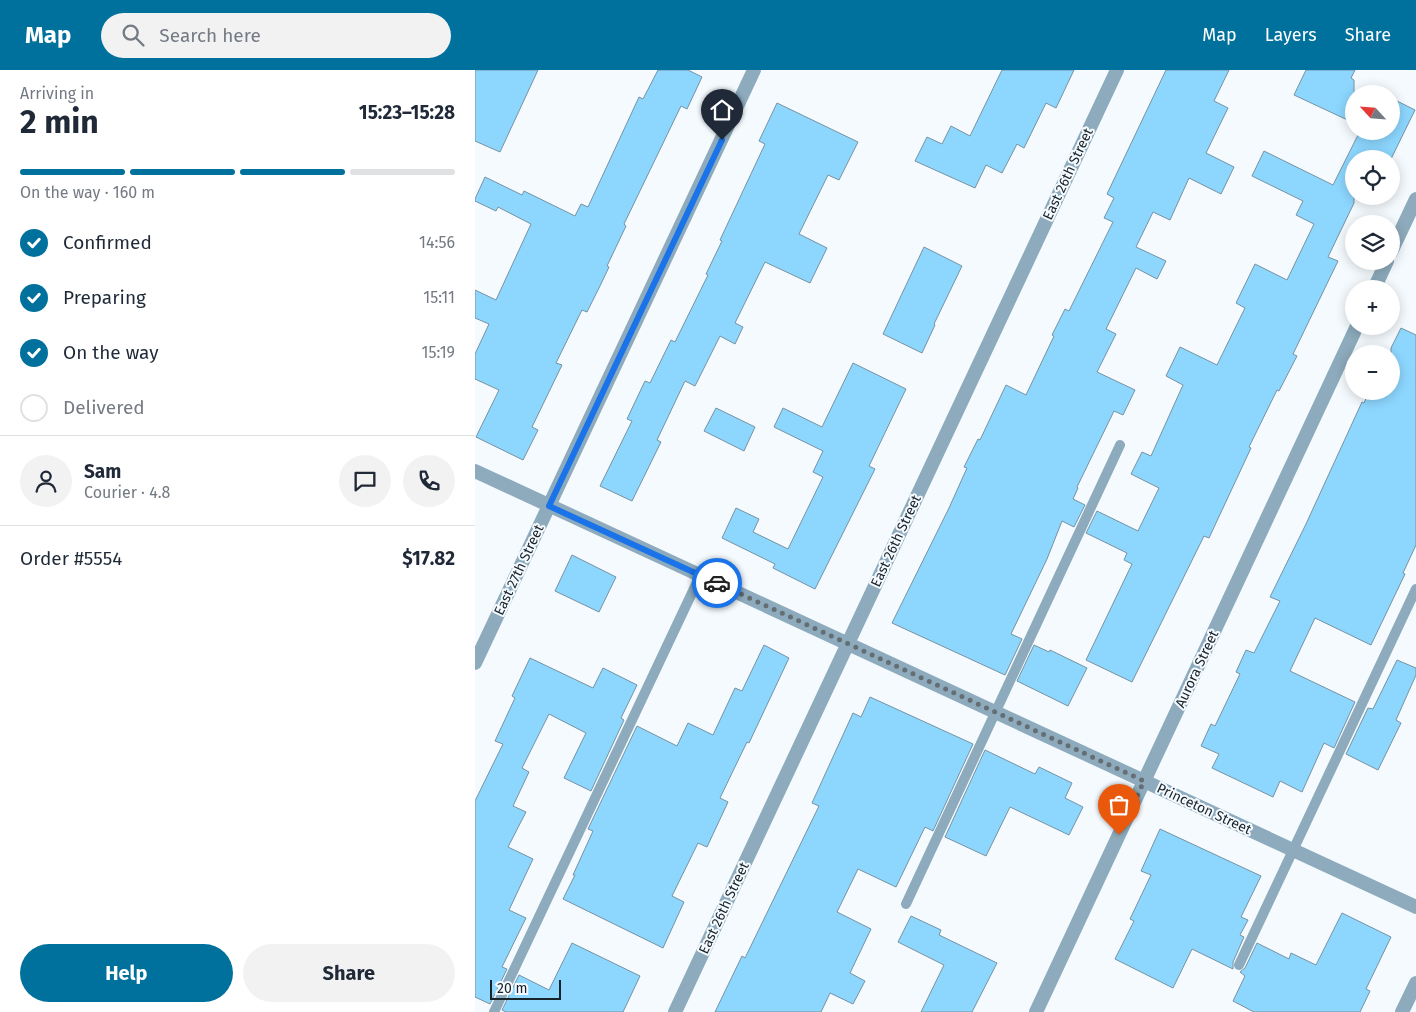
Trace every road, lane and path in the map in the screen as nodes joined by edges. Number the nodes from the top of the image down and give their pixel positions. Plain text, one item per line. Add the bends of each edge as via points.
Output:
1 (754, 70) edge
2 (1117, 70) edge
3 (1416, 199) edge
4 (1400, 233) edge
5 (1353, 335) edge
6 (1120, 445) dead end
7 (475, 471) edge
8 (549, 506) junction
9 (699, 576) junction
10 (1416, 589) edge
11 (848, 644) junction
12 (475, 663) edge
13 (995, 712) junction
14 (1144, 781) junction
15 (1293, 850) junction
16 (906, 904) dead end
17 (1416, 907) edge
18 (1239, 965) dead end
19 (1416, 983) edge
20 (494, 1012) edge
21 (675, 1012) edge
22 (1036, 1012) edge
23 (1402, 1012) edge

1 - 8 street, East 27th Street
2 - 11 street, East 26th Street
3 - 4 street
5 - 14 street, Aurora Street
6 - 13 lane
7 - 8 street, Princeton Street
8 - 9 street, Princeton Street
8 - 12 street, East 27th Street
9 - 11 street, Princeton Street
9 - 20 lane
10 - 15 lane
11 - 13 street, Princeton Street
11 - 21 street, East 26th Street
13 - 14 street, Princeton Street
13 - 16 lane
14 - 15 street, Princeton Street
14 - 22 street, Aurora Street
15 - 17 street, Princeton Street
15 - 18 lane
19 - 23 street

